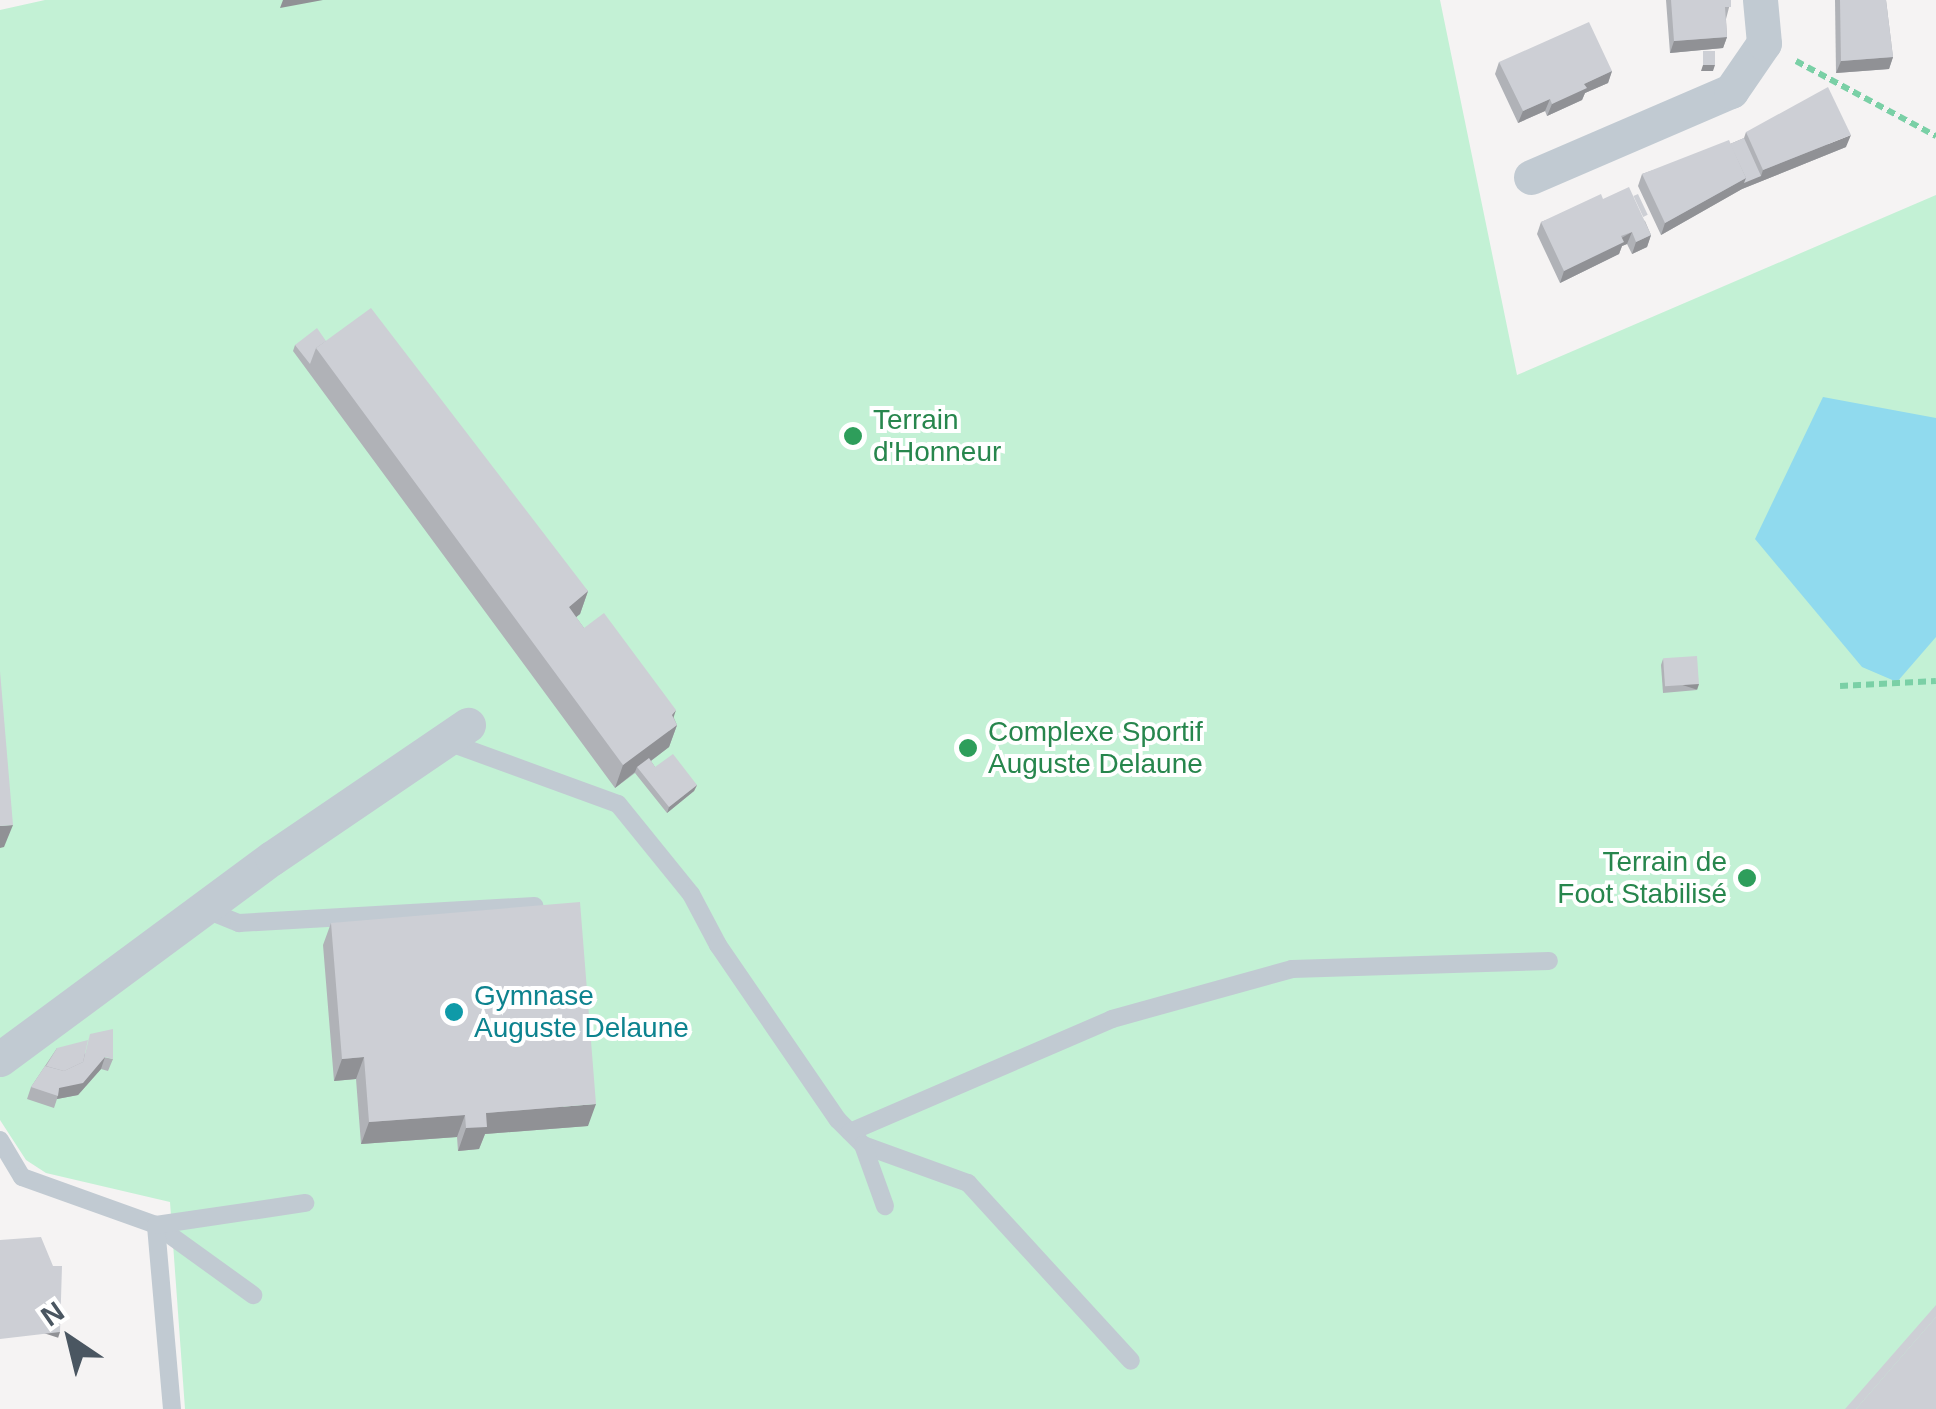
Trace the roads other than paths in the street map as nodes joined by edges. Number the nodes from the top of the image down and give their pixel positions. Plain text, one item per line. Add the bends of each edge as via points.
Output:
1 (1760, 0) edge
2 (1531, 178) dead end
3 (456, 732) joint
4 (535, 906) edge
5 (203, 909) junction
6 (1549, 961) dead end
7 (0, 1059) edge
8 (856, 1138) junction
9 (0, 1140) edge
10 (305, 1203) dead end
11 (885, 1206) dead end
12 (156, 1226) junction
13 (253, 1296) dead end
14 (1131, 1362) dead end
15 (172, 1409) edge

1 - 2 street via 1764,44 1732,91
3 - 5 street
3 - 8 lane via 618,804 691,894 718,945
4 - 5 lane via 239,923
5 - 7 street
6 - 8 lane via 1292,970 1112,1019
8 - 11 lane
8 - 14 lane via 968,1184
9 - 12 lane via 22,1177
10 - 12 lane
12 - 13 lane
12 - 15 lane

